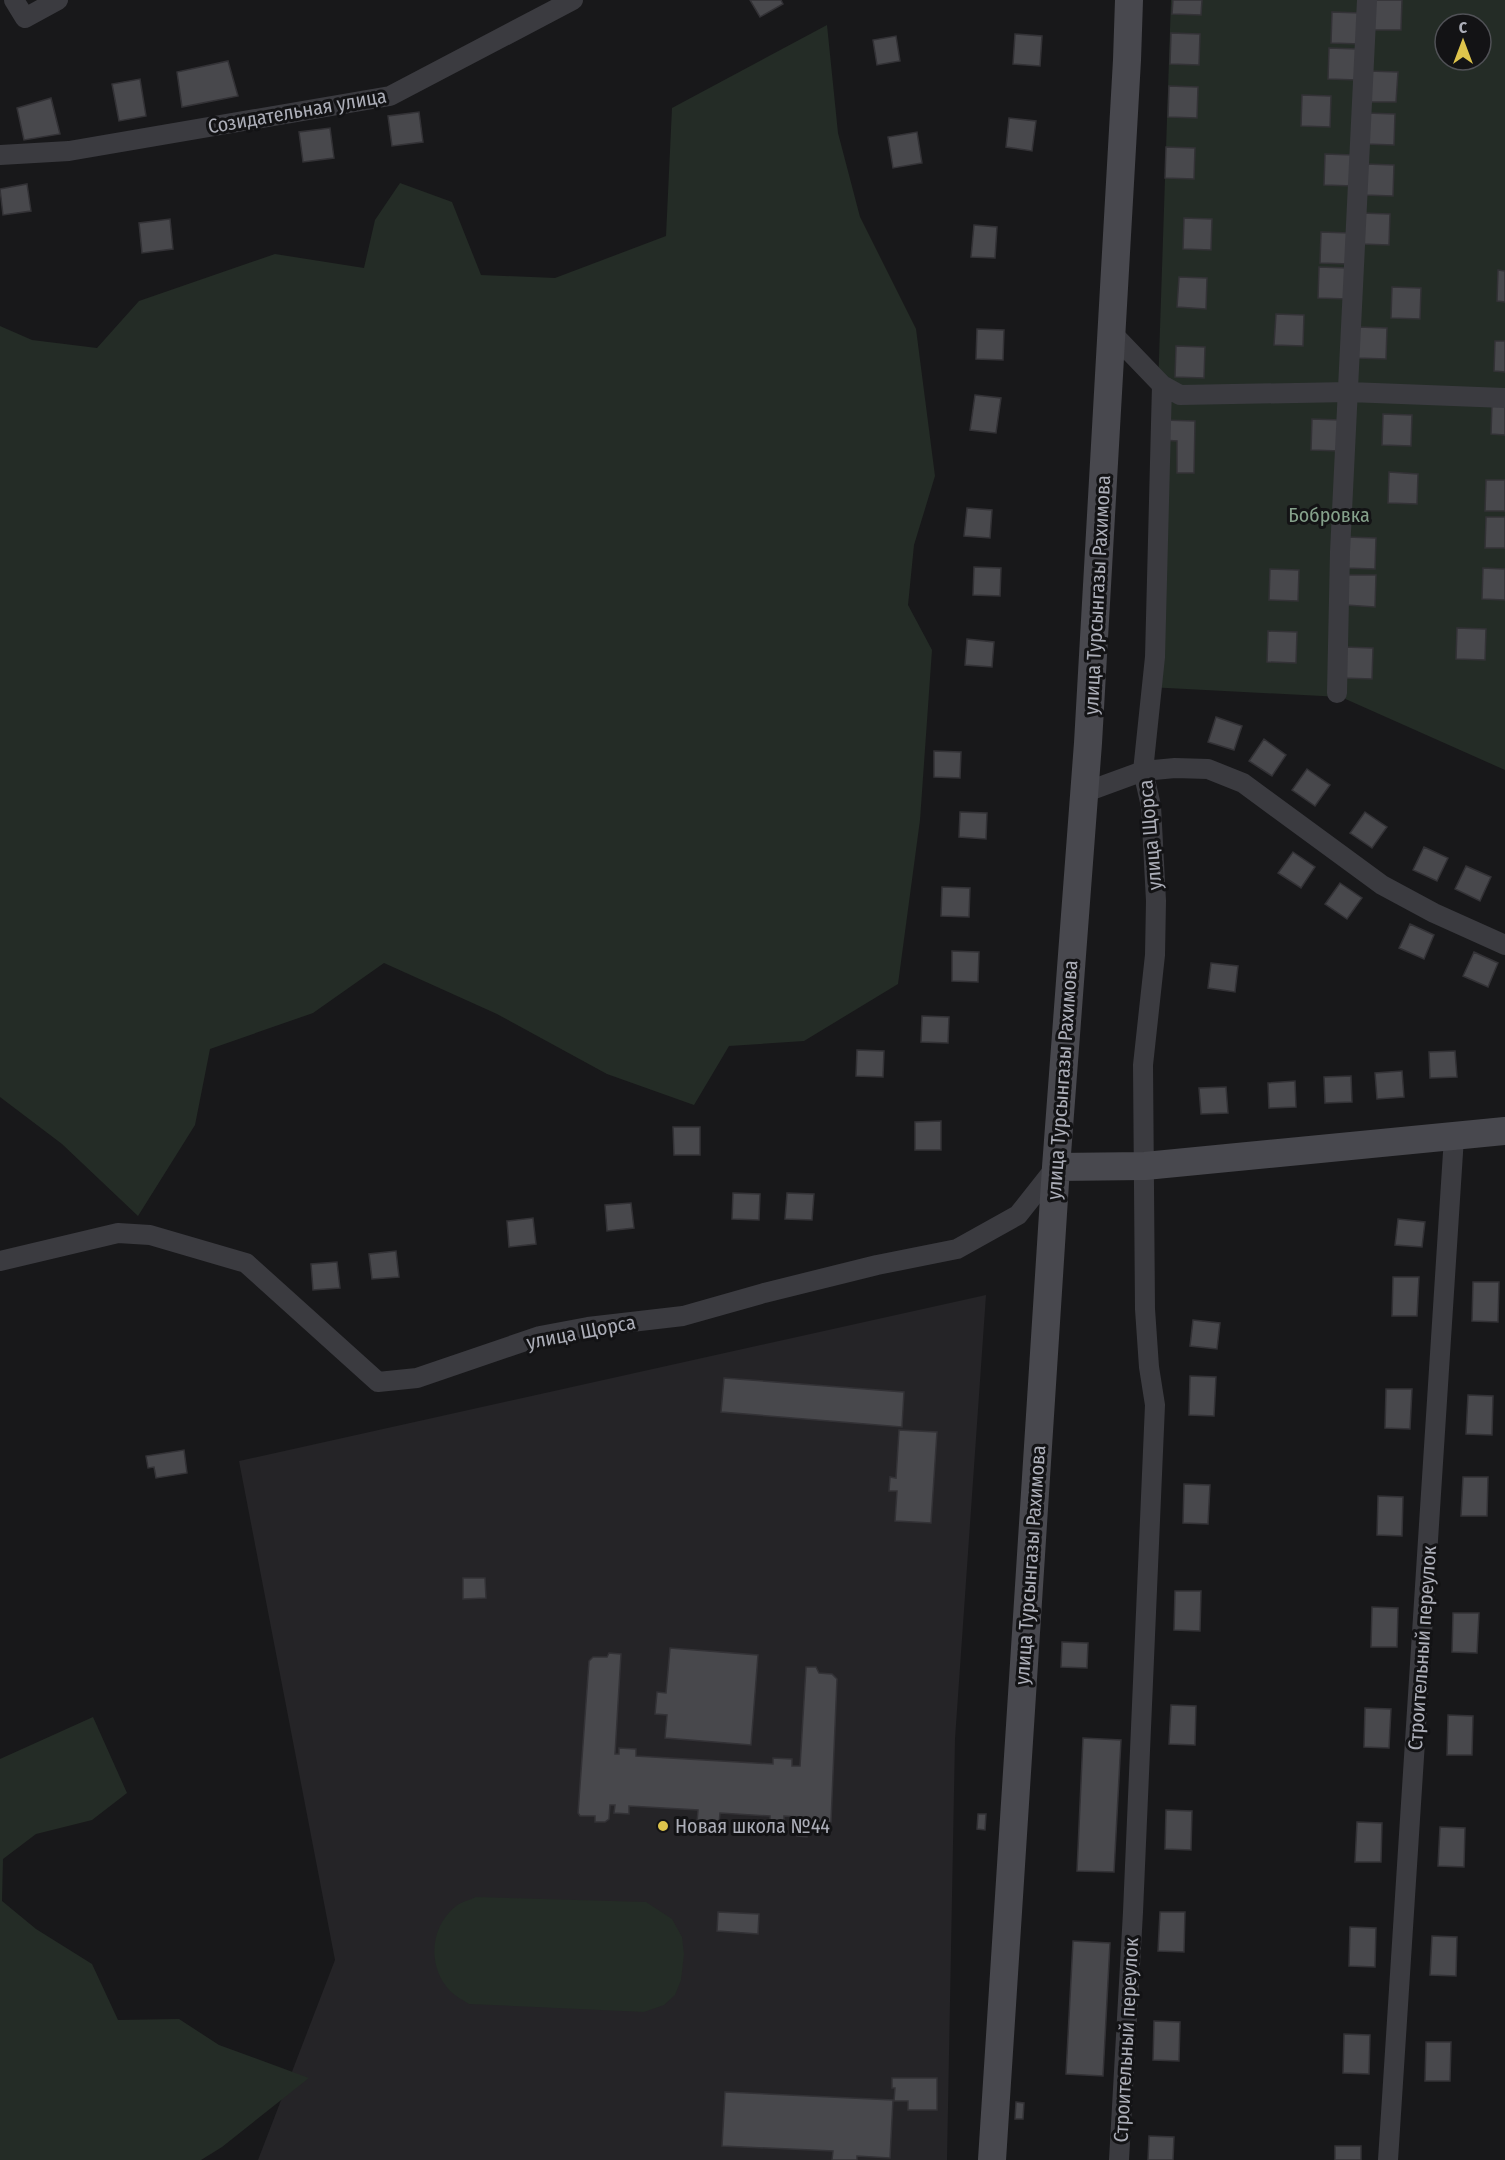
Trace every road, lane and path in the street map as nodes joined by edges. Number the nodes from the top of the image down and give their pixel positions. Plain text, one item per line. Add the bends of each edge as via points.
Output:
1 (14, 0) edge
2 (58, 0) edge
3 (573, 0) edge
4 (1129, 0) edge
5 (1367, 0) edge
6 (0, 155) edge
7 (1112, 333) junction
8 (1162, 385) junction
9 (1349, 392) junction
10 (1505, 398) edge
11 (1337, 693) dead end
12 (1143, 771) junction
13 (1083, 794) junction
14 (1505, 945) edge
15 (1505, 1131) edge
16 (1454, 1137) junction
17 (1145, 1166) junction
18 (1056, 1167) junction
19 (0, 1262) edge
20 (992, 2160) edge
21 (1119, 2160) edge
22 (1388, 2160) edge

1 - 2 street via 25,18
3 - 6 street, Созидательная улица via 390,96 69,151
4 - 7 street, улица Турсынгазы Рахимова
5 - 9 street
7 - 8 street
7 - 13 street, улица Турсынгазы Рахимова
8 - 9 street via 1180,395
8 - 12 street via 1155,657
9 - 10 street
9 - 11 street
12 - 13 street
12 - 14 street, улица Щорса via 1208,769 1243,783 1382,885 1434,914
12 - 17 street, улица Щорса via 1151,806 1156,901 1155,955 1143,1065
13 - 18 street, улица Турсынгазы Рахимова
15 - 16 street
16 - 17 street
16 - 22 street, Строительный переулок
17 - 18 street
17 - 21 street, Строительный переулок via 1145,1309 1155,1405
18 - 19 street, улица Щорса via 1018,1215 957,1249 854,1270 684,1316 540,1336 417,1378 378,1382 246,1263 150,1235 118,1233
18 - 20 street, улица Турсынгазы Рахимова

